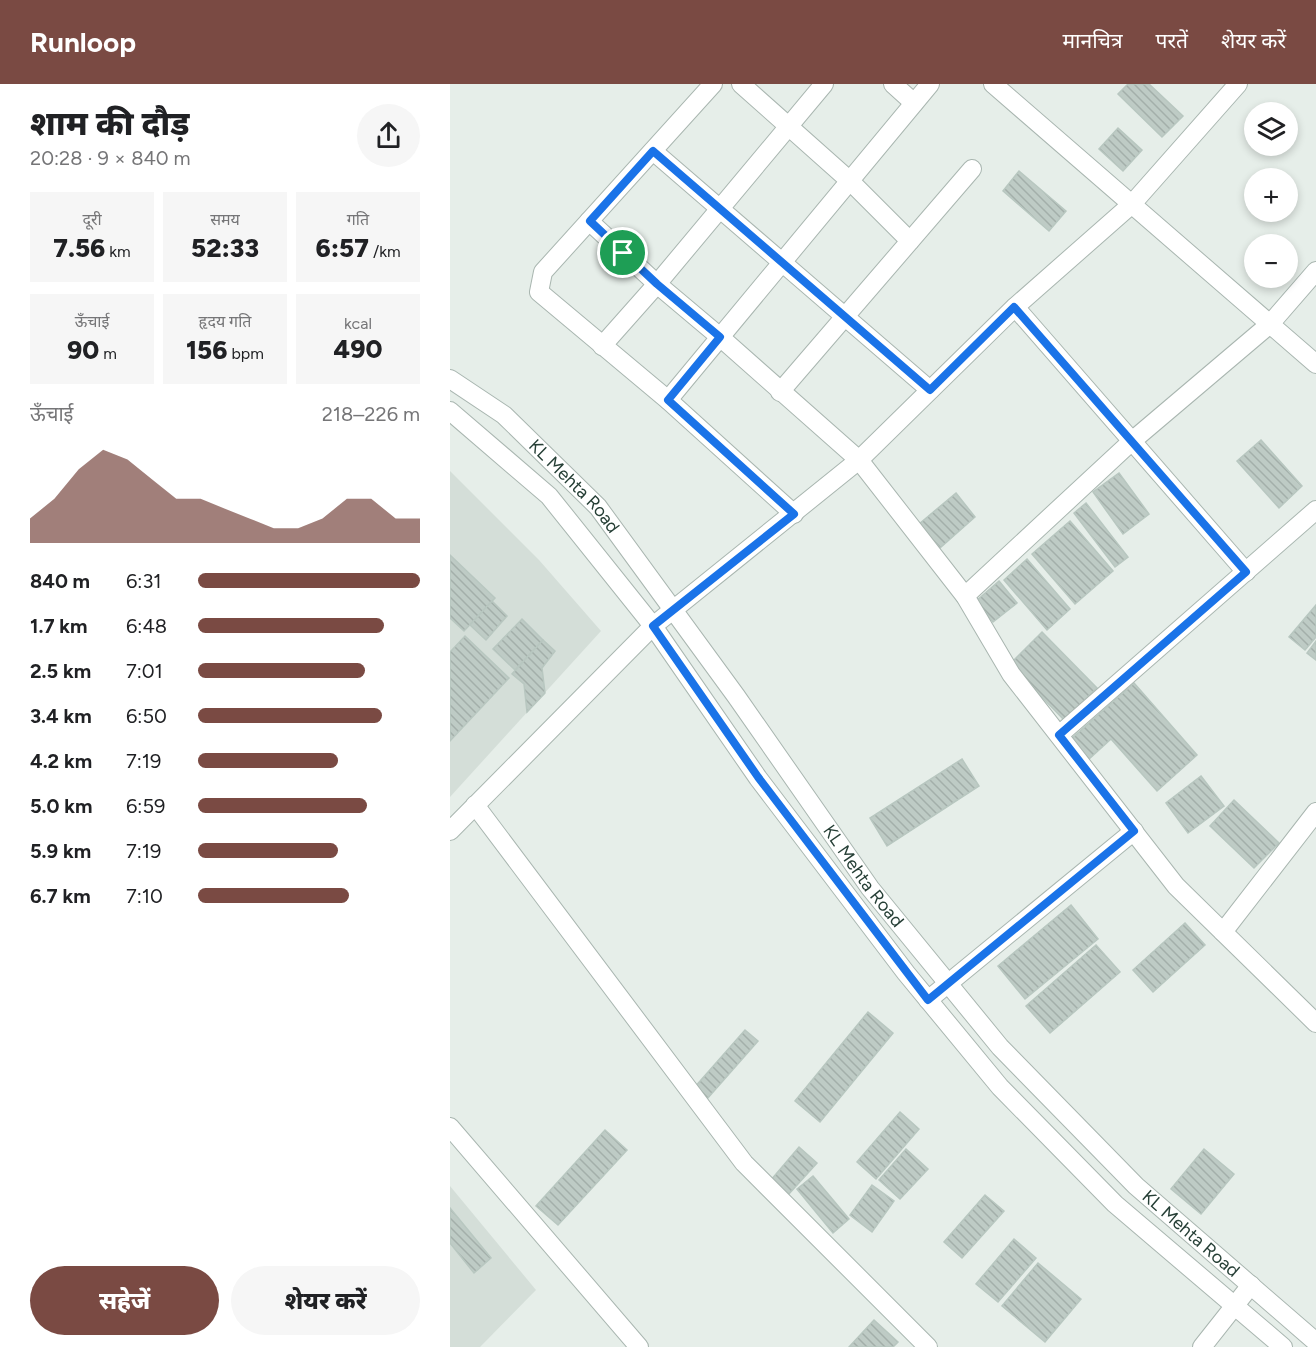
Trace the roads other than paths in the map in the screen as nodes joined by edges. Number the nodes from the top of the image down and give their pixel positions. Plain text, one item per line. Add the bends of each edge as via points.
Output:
1 (713, 84) edge
2 (741, 84) edge
3 (824, 84) edge
4 (893, 84) edge
5 (930, 84) edge
6 (993, 84) edge
7 (1238, 84) edge
8 (914, 104) junction
9 (790, 125) junction
10 (653, 151) junction
11 (972, 169) dead end
12 (850, 181) junction
13 (1132, 204) junction
14 (720, 209) junction
15 (590, 221) junction
16 (910, 241) junction
17 (783, 262) junction
18 (1316, 271) edge
19 (657, 284) junction
20 (1014, 307) junction
21 (844, 317) junction
22 (1270, 324) junction
23 (720, 337) junction
24 (602, 346) junction
25 (1316, 364) edge
26 (450, 380) edge
27 (930, 390) junction
28 (780, 392) junction
29 (668, 400) junction
30 (450, 411) edge
31 (1132, 441) junction
32 (859, 460) junction
33 (1316, 510) edge
34 (794, 514) junction
35 (1246, 572) junction
36 (965, 596) junction
37 (672, 609) junction
38 (653, 626) junction
39 (1059, 735) junction
40 (475, 805) junction
41 (1316, 812) edge
42 (450, 831) edge
43 (1134, 831) junction
44 (1223, 932) junction
45 (948, 984) junction
46 (928, 1000) junction
47 (1316, 1023) edge
48 (450, 1127) edge
49 (1251, 1285) junction
50 (1235, 1306) junction
51 (1316, 1342) edge
52 (639, 1347) edge
53 (928, 1347) edge
54 (1202, 1347) edge
55 (1283, 1347) edge

1 - 10 street
2 - 9 street
3 - 9 street
4 - 8 street
5 - 8 street
6 - 13 street
7 - 13 street
8 - 12 street
9 - 12 street
9 - 14 street
10 - 14 street
10 - 15 street
11 - 16 street
12 - 16 street
12 - 17 street
13 - 20 street
13 - 22 street
14 - 17 street
14 - 19 street
15 - 19 street
15 - 24 street via 543,272 539,292
16 - 21 street
17 - 21 street
17 - 23 street
18 - 22 street
19 - 23 street
19 - 24 street
20 - 27 street
20 - 31 street
21 - 27 street
21 - 28 street
22 - 25 street
22 - 31 street
23 - 28 street
23 - 29 street
24 - 29 street
26 - 37 street, KL Mehta Road via 504,414 598,507
27 - 32 street
28 - 32 street
29 - 34 street
30 - 38 street, KL Mehta Road via 549,496
31 - 35 street
31 - 36 street
32 - 34 street
32 - 36 street
33 - 35 street
34 - 37 street
35 - 39 street
36 - 39 street via 1011,674
37 - 38 street
37 - 45 street, KL Mehta Road via 870,888
38 - 40 street
38 - 46 street, KL Mehta Road via 758,777
39 - 43 street
40 - 42 street
40 - 53 street via 744,1163
41 - 44 street
43 - 44 street via 1176,886
43 - 45 street
44 - 47 street
45 - 46 street
45 - 49 street, KL Mehta Road via 1000,1047 1136,1186
46 - 50 street, KL Mehta Road via 1000,1088 1115,1204
48 - 52 street
49 - 50 street
49 - 51 street, KL Mehta Road
50 - 54 street
50 - 55 street, KL Mehta Road

